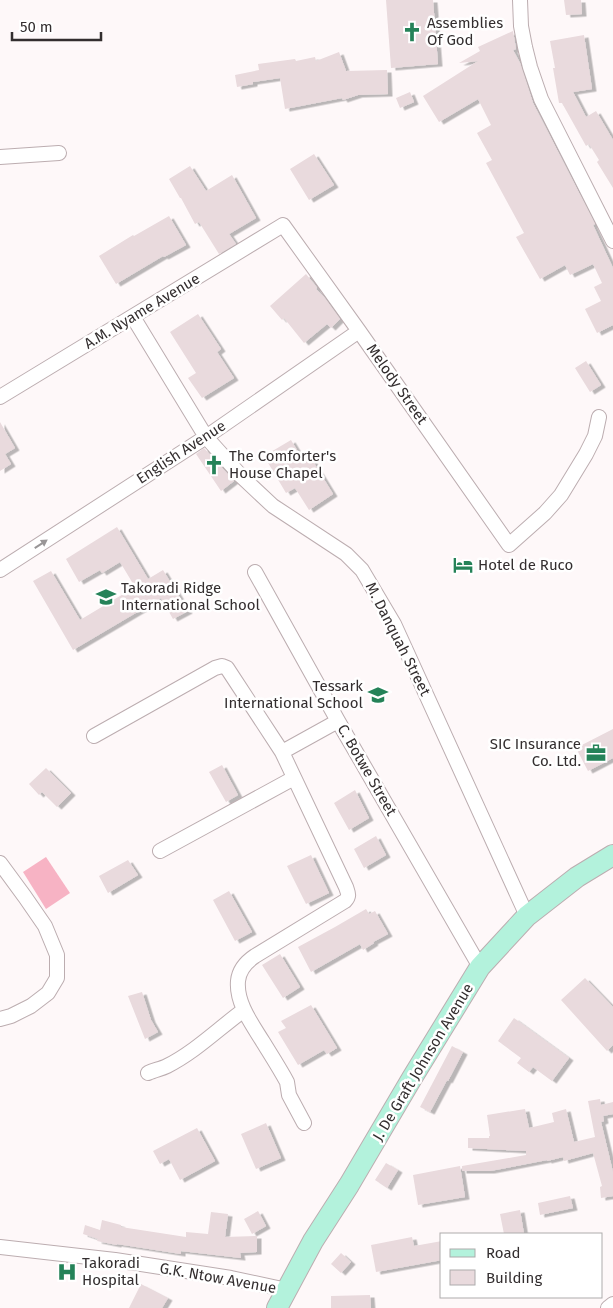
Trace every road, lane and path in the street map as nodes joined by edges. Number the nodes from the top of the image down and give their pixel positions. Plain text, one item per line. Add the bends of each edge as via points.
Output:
1 (520, 0) edge
2 (59, 153) dead end
3 (0, 157) edge
4 (284, 225) joint
5 (613, 241) edge
6 (133, 316) junction
7 (360, 331) junction
8 (0, 397) edge
9 (599, 417) dead end
10 (206, 437) junction
11 (0, 570) edge
12 (255, 572) dead end
13 (338, 721) junction
14 (94, 736) dead end
15 (282, 752) junction
16 (294, 778) junction
17 (160, 852) dead end
18 (613, 855) edge
19 (0, 863) edge
20 (527, 916) junction
21 (480, 967) junction
22 (244, 1010) junction
23 (0, 1019) edge
24 (148, 1073) dead end
25 (304, 1123) dead end
26 (0, 1247) edge
27 (287, 1290) junction
28 (613, 1304) edge
29 (277, 1308) edge
30 (608, 1308) edge

1 - 5 street via 525,47 541,99
2 - 3 street
4 - 6 street, A.M. Nyame Avenue
4 - 7 street, Melody Street
6 - 8 street, A.M. Nyame Avenue
6 - 10 street, M. Danquah Street
7 - 9 street, Melody Street via 510,545 561,496 595,436
7 - 10 street, English Avenue
11 -> 10 street, English Avenue
10 - 20 street, M. Danquah Street via 273,506 346,554 362,570 394,624
12 - 13 street, C. Botwe Street
13 - 15 street
13 - 21 street, C. Botwe Street
14 - 15 street via 222,666 227,668
15 - 16 street
16 - 17 street
16 - 22 street via 346,887 348,898 246,962 238,981
18 - 20 street, J. De Graft Johnson Avenue via 576,877
19 - 23 street via 45,926 57,955 57,978 48,993 31,1006
20 - 21 street, J. De Graft Johnson Avenue
21 - 27 street, J. De Graft Johnson Avenue via 313,1241
22 - 24 street via 188,1053
22 - 25 street via 287,1082 289,1095
26 - 27 street, G.K. Ntow Avenue via 115,1260
27 - 29 street, J. De Graft Johnson Avenue
28 - 30 street

